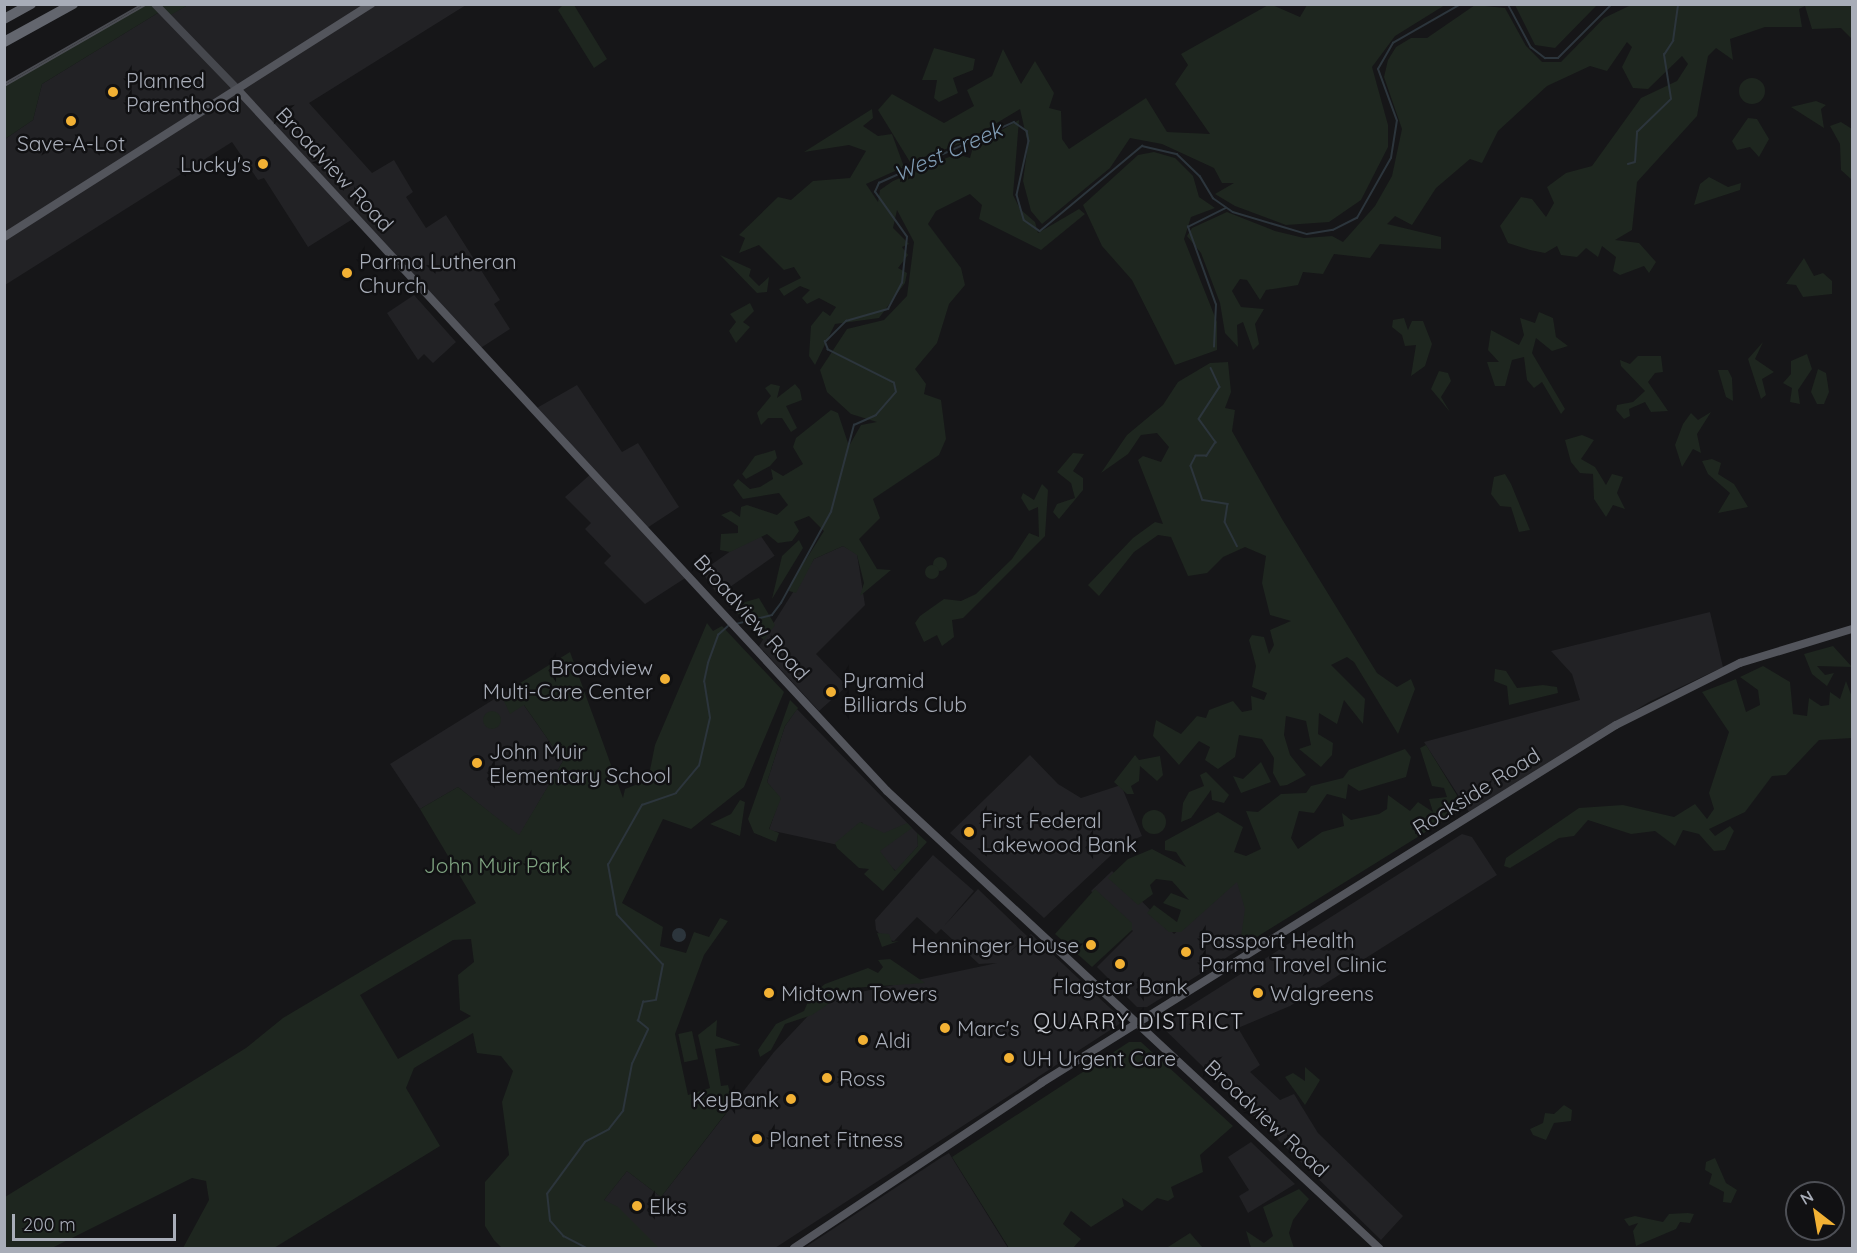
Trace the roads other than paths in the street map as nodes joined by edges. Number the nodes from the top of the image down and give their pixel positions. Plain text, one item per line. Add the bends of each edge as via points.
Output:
1 (31, 4) edge
2 (73, 4) edge
3 (155, 4) edge
4 (371, 4) edge
5 (4, 19) edge
6 (4, 42) edge
7 (238, 90) junction
8 (4, 237) edge
9 (1852, 629) edge
10 (1139, 1024) junction
11 (794, 1248) edge
12 (1379, 1248) edge

1 - 5 highway
2 - 6 highway
3 - 7 main road, Broadview Road
4 - 7 main road
7 - 8 main road
7 - 10 main road, Broadview Road via 893,797
9 - 10 main road, Rockside Road via 1740,663 1653,703
10 - 11 main road, Rockside Road
10 - 12 main road, Broadview Road

